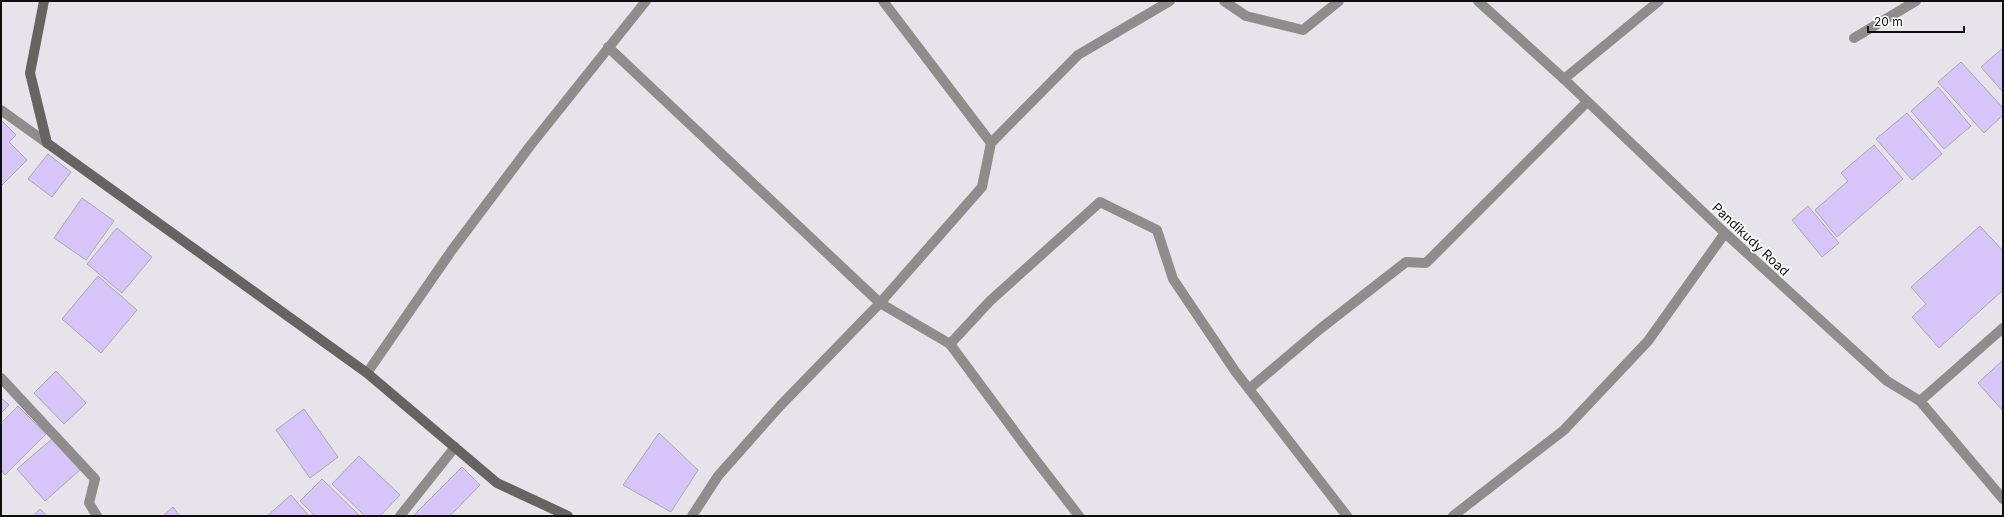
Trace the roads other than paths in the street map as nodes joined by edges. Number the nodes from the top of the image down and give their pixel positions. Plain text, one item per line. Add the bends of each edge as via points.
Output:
1 (44, 1) edge
2 (646, 1) edge
3 (884, 1) edge
4 (1170, 1) edge
5 (1224, 1) edge
6 (1339, 1) edge
7 (1478, 1) edge
8 (1658, 1) edge
9 (1916, 1) edge
10 (1854, 38) dead end
11 (608, 47) junction
12 (1564, 79) junction
13 (1587, 102) junction
14 (1, 110) edge
15 (47, 143) junction
16 (990, 143) junction
17 (1725, 233) junction
18 (880, 302) junction
19 (2003, 328) edge
20 (950, 344) junction
21 (367, 373) junction
22 (1, 378) edge
23 (1249, 389) junction
24 (1920, 401) junction
25 (455, 447) junction
26 (2003, 499) edge
27 (97, 516) edge
28 (400, 516) edge
29 (568, 516) edge
30 (692, 516) edge
31 (1080, 516) edge
32 (1348, 516) edge
33 (1453, 516) edge

1 - 15 street via 30,73
2 - 11 street
3 - 16 street
4 - 16 street via 1078,55
5 - 6 street via 1246,16 1303,30
7 - 12 street, Pandikudy Road
8 - 12 street
9 - 10 street
11 - 18 street
11 - 21 street via 452,250
12 - 13 street, Pandikudy Road
13 - 17 street, Pandikudy Road
13 - 23 street via 1426,263 1406,262
14 - 15 street
15 - 21 street
16 - 18 street via 982,187
17 - 24 street, Pandikudy Road via 1887,380
17 - 33 street via 1648,340 1564,430
18 - 20 street
18 - 30 street via 780,406 718,476
19 - 24 street
20 - 23 street via 990,300 1100,202 1157,230 1172,279
20 - 31 street
21 - 25 street
22 - 27 street via 95,479 89,503
23 - 32 street
24 - 26 street, Pandikudy Road
25 - 28 street
25 - 29 street via 497,483

